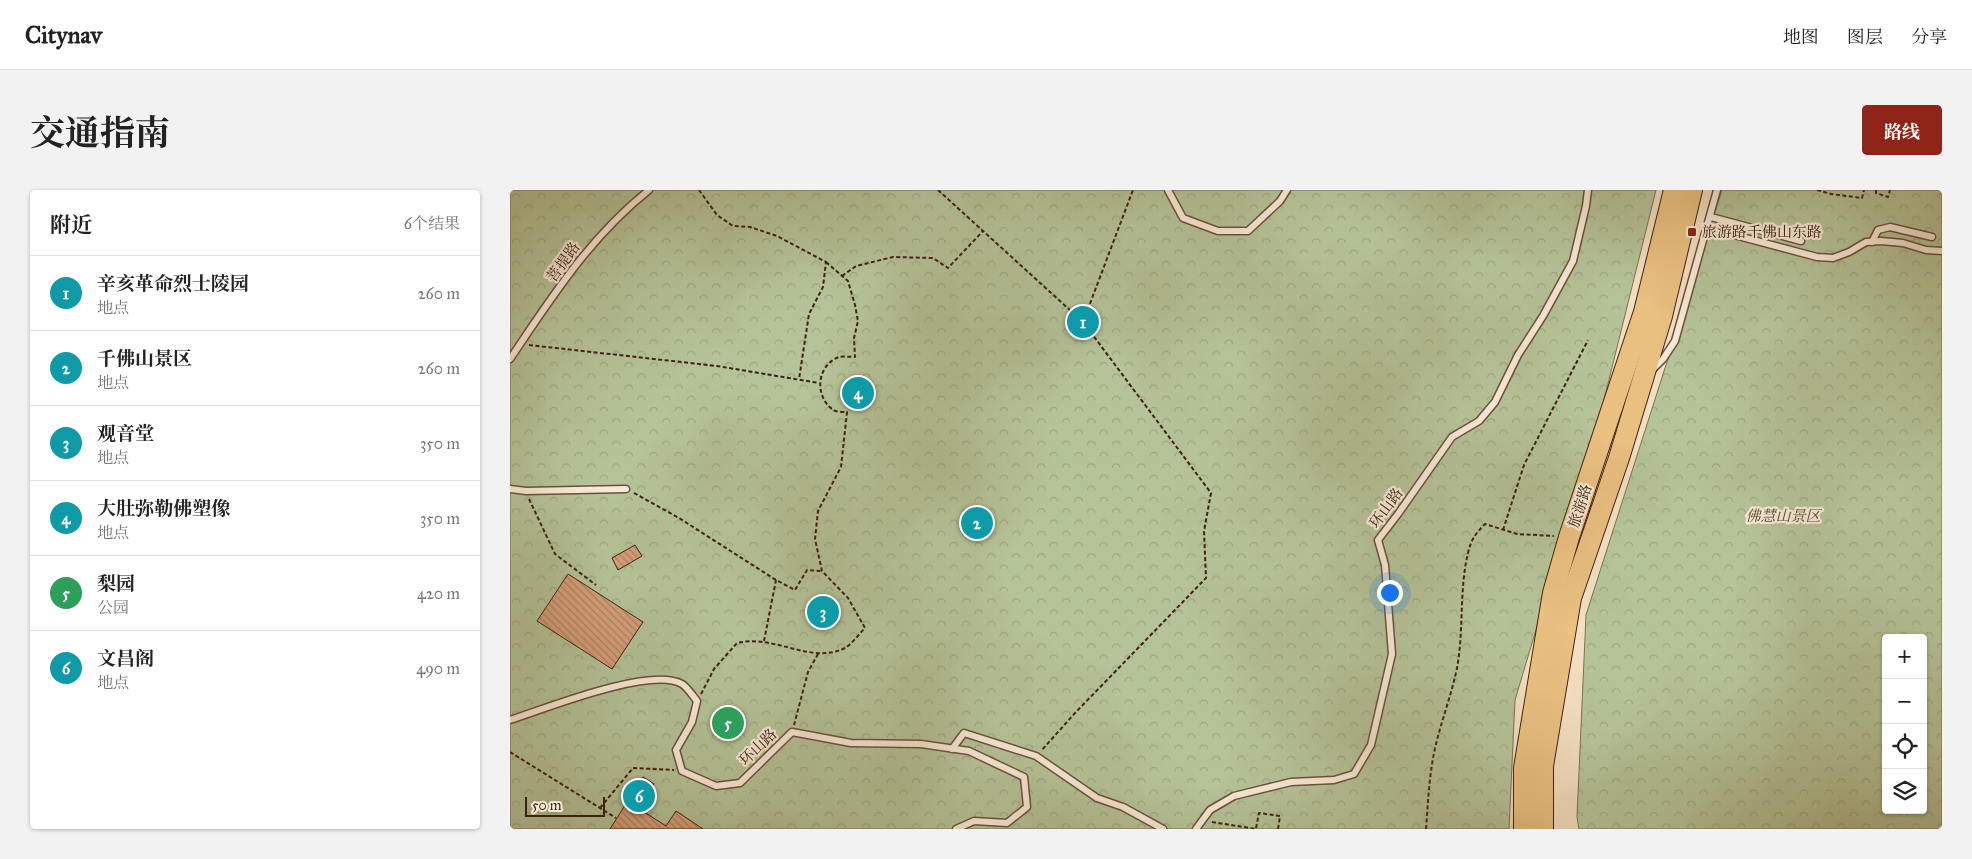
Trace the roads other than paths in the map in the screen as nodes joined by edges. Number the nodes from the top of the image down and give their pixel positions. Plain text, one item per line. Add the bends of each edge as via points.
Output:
1 (650, 190) edge
2 (1168, 190) edge
3 (1287, 190) edge
4 (1588, 190) edge
5 (1674, 190) edge
6 (1692, 190) edge
7 (1717, 190) edge
8 (1711, 217) junction
9 (1708, 228) junction
10 (1932, 237) dead end
11 (1801, 241) dead end
12 (1872, 242) junction
13 (1942, 251) edge
14 (510, 359) edge
15 (1643, 378) junction
16 (626, 488) road end
17 (510, 489) edge
18 (510, 720) edge
19 (952, 749) junction
20 (956, 829) edge
21 (1163, 829) edge
22 (1196, 829) edge
23 (1524, 829) edge
24 (1543, 829) edge

1 - 14 lane, 菩提路 via 607,228 582,256
2 - 3 lane via 1183,218 1218,231 1248,231 1280,202
4 - 22 lane, 环山路 via 1573,260 1495,402 1479,421 1452,437 1378,540 1385,565 1392,654 1371,745 1354,774 1334,780 1291,782 1234,796 1210,810
5 - 23 main road, 旅游路 via 1644,312 1553,593 1524,768
6 - 15 main road, 旅游路 via 1662,316
7 - 8 lane
8 - 9 lane
8 - 11 lane
9 - 12 lane via 1818,257 1833,258
9 - 15 lane via 1675,342
10 - 12 lane via 1890,227 1878,230
12 - 13 lane via 1903,242 1926,250
15 - 24 main road, 旅游路 via 1570,598 1543,766
16 - 17 lane
18 - 19 lane, 环山路 via 614,686 664,679 682,684 697,702 692,722 676,750 682,771 716,786 740,783 792,732 851,743 921,744
19 - 20 lane, 环山路 via 968,751 1024,778 1027,807 1006,823 974,821
19 - 21 lane via 964,733 1036,756 1097,798

